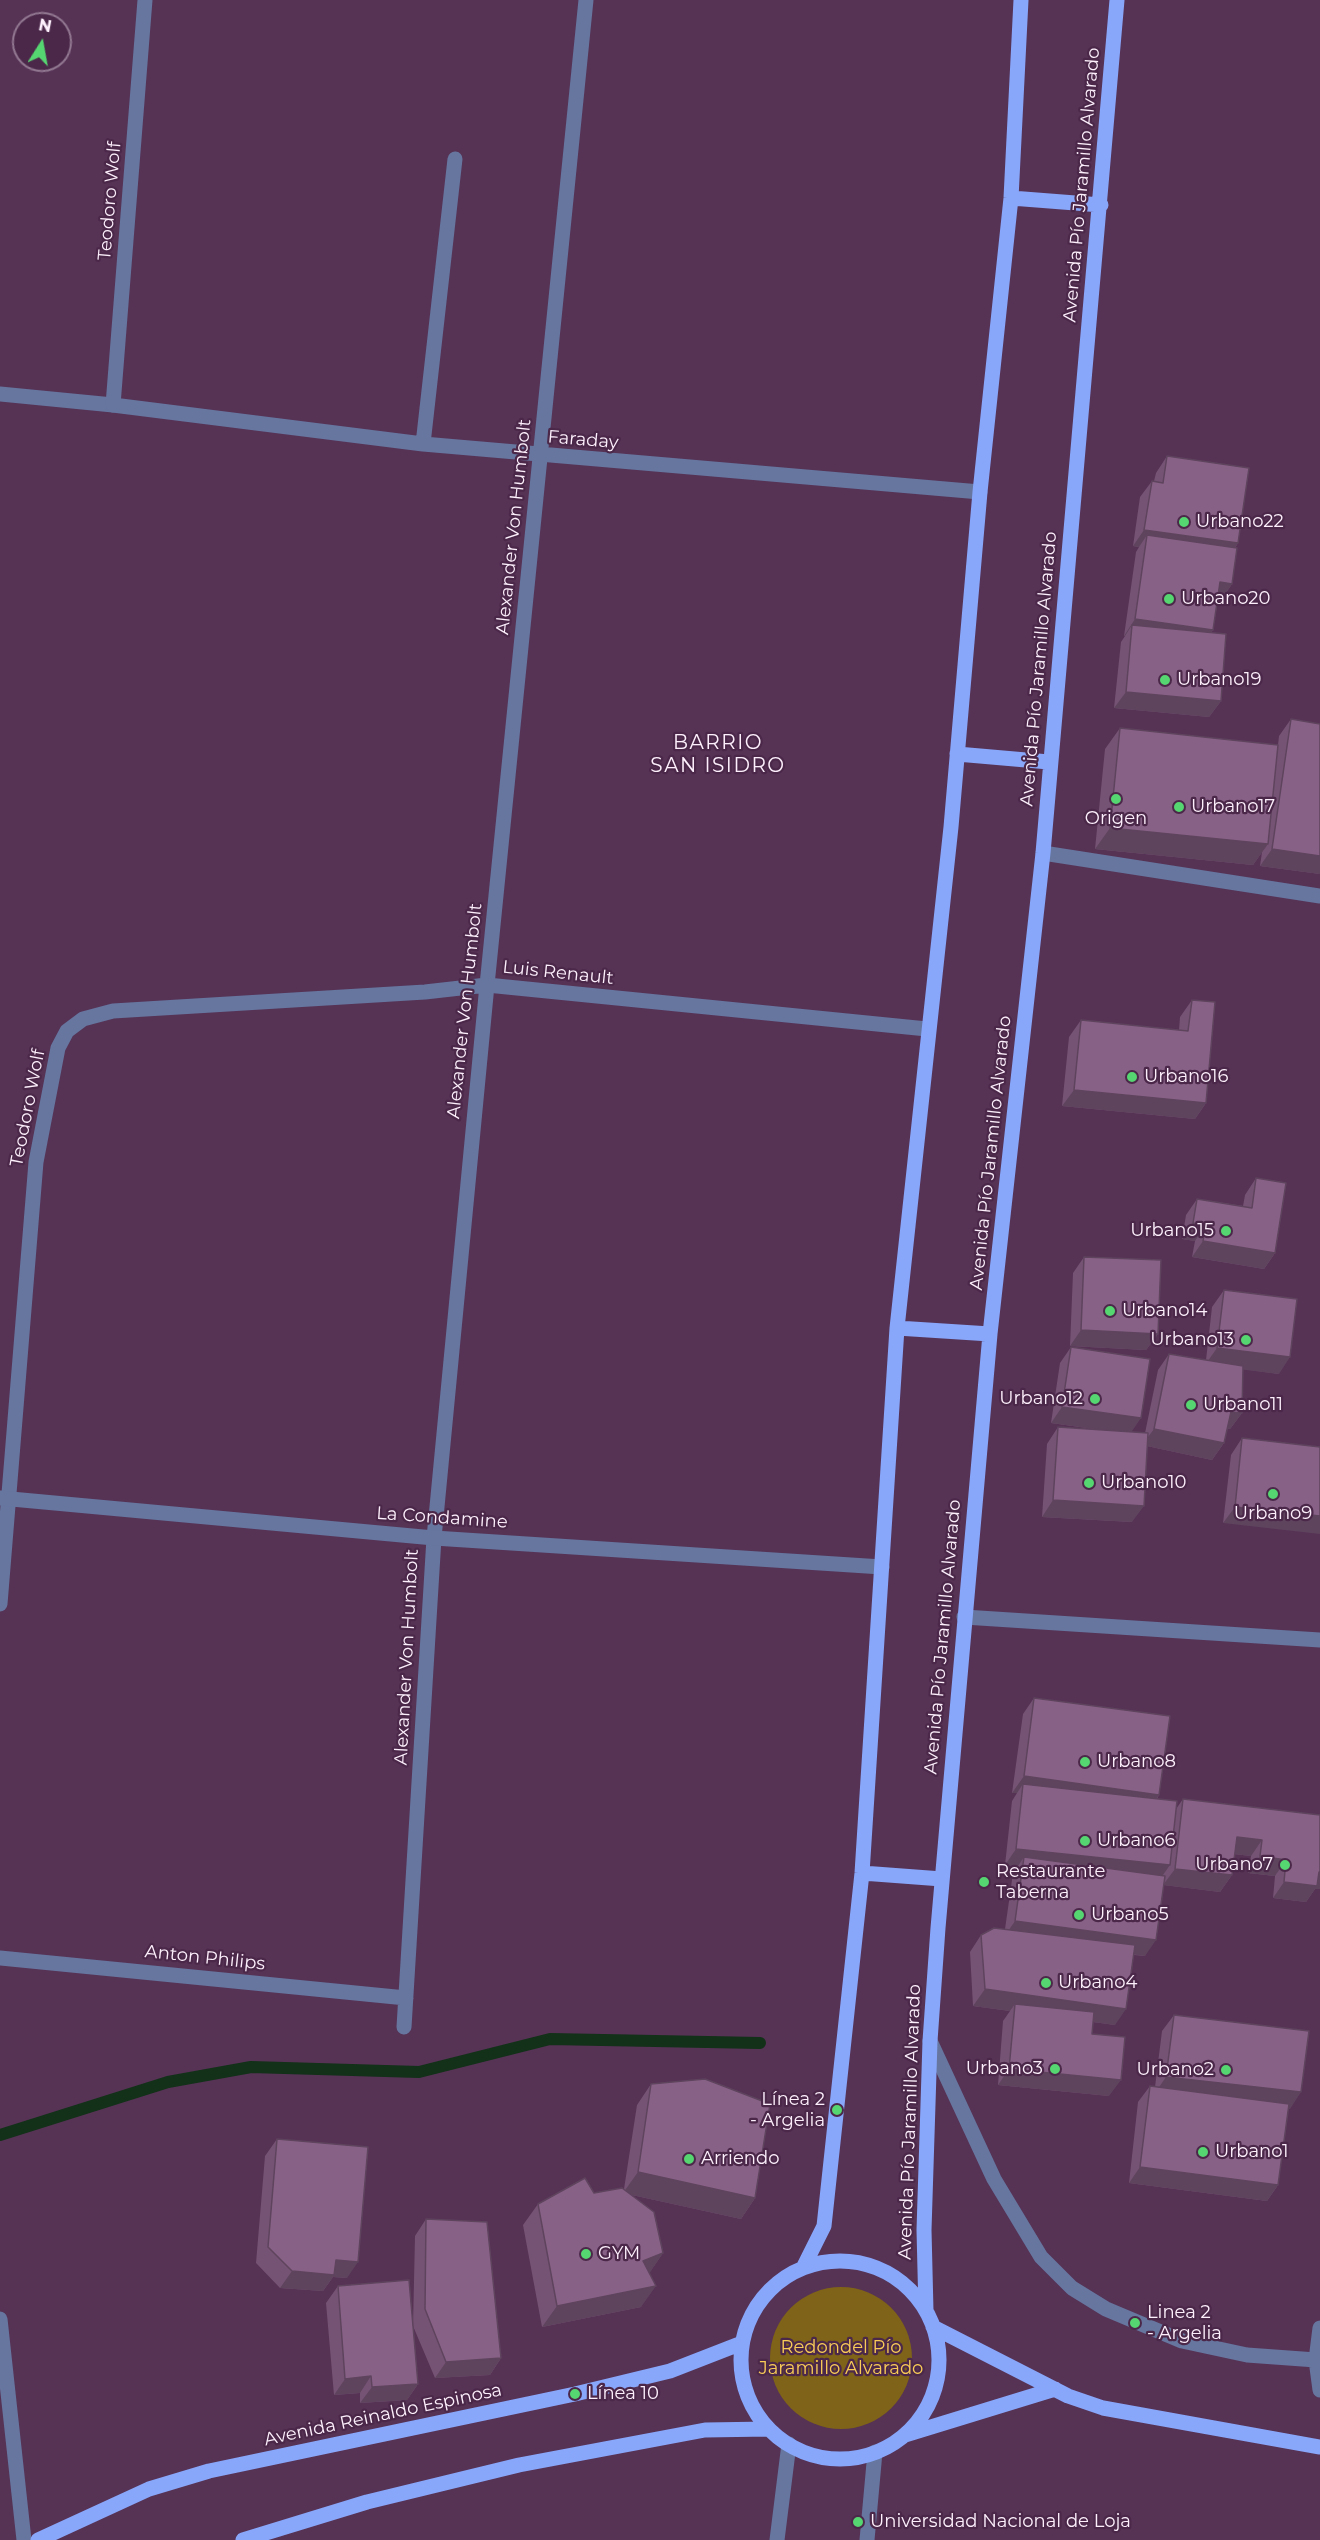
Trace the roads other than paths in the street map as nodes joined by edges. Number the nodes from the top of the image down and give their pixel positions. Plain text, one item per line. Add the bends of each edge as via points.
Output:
1 (145, 0) edge
2 (586, 0) edge
3 (1021, 0) edge
4 (1117, 0) edge
5 (455, 159) dead end
6 (1011, 198) junction
7 (1101, 204) junction
8 (0, 394) edge
9 (113, 405) junction
10 (423, 444) junction
11 (541, 456) junction
12 (980, 492) junction
13 (957, 754) junction
14 (1049, 762) junction
15 (1043, 853) junction
16 (1320, 896) edge
17 (487, 985) junction
18 (113, 1011) joint
19 (927, 1029) junction
20 (897, 1328) junction
21 (990, 1334) junction
22 (4, 1498) edge
23 (434, 1538) junction
24 (882, 1567) junction
25 (0, 1604) edge
26 (964, 1617) junction
27 (1320, 1640) edge
28 (862, 1873) junction
29 (942, 1879) junction
30 (0, 1958) edge
31 (406, 1998) junction
32 (404, 2027) dead end
33 (930, 2041) junction
34 (803, 2268) junction
35 (926, 2311) junction
36 (0, 2319) edge
37 (933, 2326) junction
38 (1320, 2328) edge
39 (742, 2343) junction
40 (1316, 2360) junction
41 (1055, 2389) junction
42 (1320, 2390) edge
43 (769, 2429) junction
44 (902, 2436) junction
45 (789, 2444) junction
46 (1320, 2447) edge
47 (875, 2452) junction
48 (24, 2540) edge
49 (38, 2540) edge
50 (243, 2540) edge
51 (777, 2540) edge
52 (867, 2540) edge

1 - 9 street, Teodoro Wolf
2 - 11 street, Alexander Von Humbolt
3 - 6 main road
4 - 7 main road, Avenida Pío Jaramillo Alvarado
5 - 10 street
6 - 7 main road
6 - 12 main road
7 - 14 main road, Avenida Pío Jaramillo Alvarado
8 - 9 street, Faraday
9 - 10 street, Faraday
10 - 11 street, Faraday
11 - 12 street, Faraday
11 - 17 street, Alexander Von Humbolt
12 - 13 main road
13 - 14 main road
13 - 19 main road
14 - 15 main road, Avenida Pío Jaramillo Alvarado
15 - 16 street
15 - 21 main road, Avenida Pío Jaramillo Alvarado
17 - 18 street, Luis Renault
17 - 19 street, Luis Renault
17 - 23 street, Alexander Von Humbolt
18 - 22 street, Teodoro Wolf via 83,1019 67,1031 58,1048 36,1162
19 - 20 main road
20 - 21 main road
20 - 24 main road
21 - 26 main road, Avenida Pío Jaramillo Alvarado
22 - 23 street, La Condamine
22 - 25 street, Teodoro Wolf
23 - 24 street, La Condamine
23 - 31 street, Alexander Von Humbolt
24 - 28 main road
26 - 27 street
26 - 29 main road, Avenida Pío Jaramillo Alvarado
28 - 29 main road
28 - 34 main road via 824,2226
29 - 33 main road, Avenida Pío Jaramillo Alvarado
30 - 31 street, Anton Philips
31 - 32 street, Alexander Von Humbolt
33 - 35 main road, Avenida Pío Jaramillo Alvarado via 924,2230
33 - 40 street via 994,2179 1041,2257 1072,2288 1106,2309 1182,2341 1247,2355
34 - 35 main road via 826,2261 873,2266 912,2291
34 - 39 main road via 778,2282 758,2303
35 - 37 main road
36 - 48 street
37 - 41 main road
37 - 44 main road via 938,2343 938,2378 925,2410
38 - 40 street
39 - 43 main road via 745,2389
39 - 49 main road, Avenida Reinaldo Espinosa via 670,2371 575,2394 209,2472 149,2489
40 - 42 street
41 - 44 main road
41 - 46 main road via 1103,2408
43 - 45 main road
43 - 50 main road via 705,2430 519,2465 367,2502
44 - 47 main road
45 - 47 main road via 805,2452 840,2458
45 - 51 street
47 - 52 street

